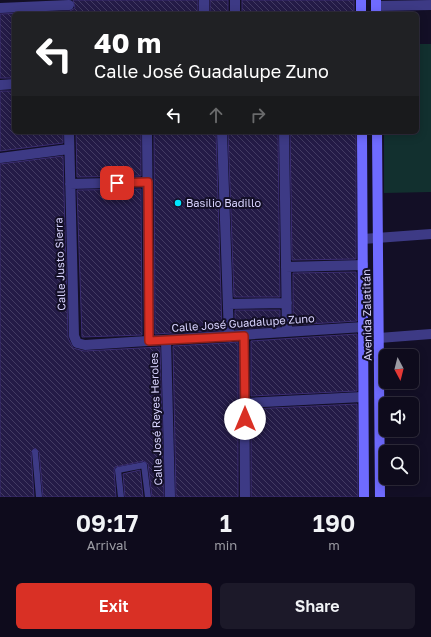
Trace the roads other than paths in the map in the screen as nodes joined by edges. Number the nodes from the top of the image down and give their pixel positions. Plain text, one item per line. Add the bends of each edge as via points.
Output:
1 (204, 0) edge
2 (235, 0) edge
3 (361, 0) edge
4 (431, 5) edge
5 (69, 6) edge
6 (376, 7) edge
7 (0, 8) edge
8 (204, 12) edge
9 (235, 12) edge
10 (361, 12) edge
11 (12, 84) edge
12 (0, 85) edge
13 (70, 134) edge
14 (148, 134) edge
15 (222, 134) edge
16 (284, 134) edge
17 (362, 134) edge
18 (377, 134) edge
19 (70, 149) junction
20 (0, 158) edge
21 (148, 182) junction
22 (70, 184) junction
23 (431, 234) edge
24 (378, 238) junction
25 (362, 239) junction
26 (363, 265) junction
27 (286, 267) junction
28 (287, 303) junction
29 (228, 304) junction
30 (363, 327) junction
31 (287, 332) junction
32 (431, 334) edge
33 (244, 336) junction
34 (229, 337) junction
35 (379, 338) junction
36 (166, 340) junction
37 (149, 341) junction
38 (77, 343) joint
39 (362, 397) junction
40 (246, 403) junction
41 (35, 452) dead end
42 (39, 497) edge
43 (121, 497) edge
44 (148, 497) edge
45 (170, 497) edge
46 (245, 497) edge
47 (364, 497) edge
48 (380, 497) edge

1 - 8 street
2 - 9 street
3 - 10 street
4 - 6 street
5 - 7 street
11 - 12 street
13 - 19 street, Calle Justo Sierra
14 - 21 street, Calle José Reyes Heroles
15 - 29 street
16 - 27 street
17 - 25 street, Avenida Zalatitán
18 - 24 street, Avenida Zalatitán
19 - 20 street
19 - 22 street, Calle Justo Sierra
21 - 22 street
21 - 37 street, Calle José Reyes Heroles
22 - 38 street, Calle Justo Sierra via 74,336
23 - 24 street
24 - 25 street
24 - 35 street, Avenida Zalatitán
25 - 26 street, Avenida Zalatitán
26 - 27 street
26 - 30 street, Avenida Zalatitán
27 - 28 street
28 - 29 street
28 - 31 street
29 - 34 street
30 - 31 street, Calle José Guadalupe Zuno
30 - 39 street, Avenida Zalatitán
31 - 33 street, Calle José Guadalupe Zuno
32 - 35 street
33 - 34 street, Calle José Guadalupe Zuno
33 - 40 street
34 - 36 street, Calle José Guadalupe Zuno
35 - 48 street, Avenida Zalatitán
36 - 37 street, Calle José Guadalupe Zuno
36 - 45 street, Calle José Reyes Heroles
37 - 38 street, Calle José Guadalupe Zuno via 85,345
39 - 40 street
39 - 47 street, Avenida Zalatitán
40 - 46 street
41 - 42 lane
43 - 44 lane via 118,470 144,465

